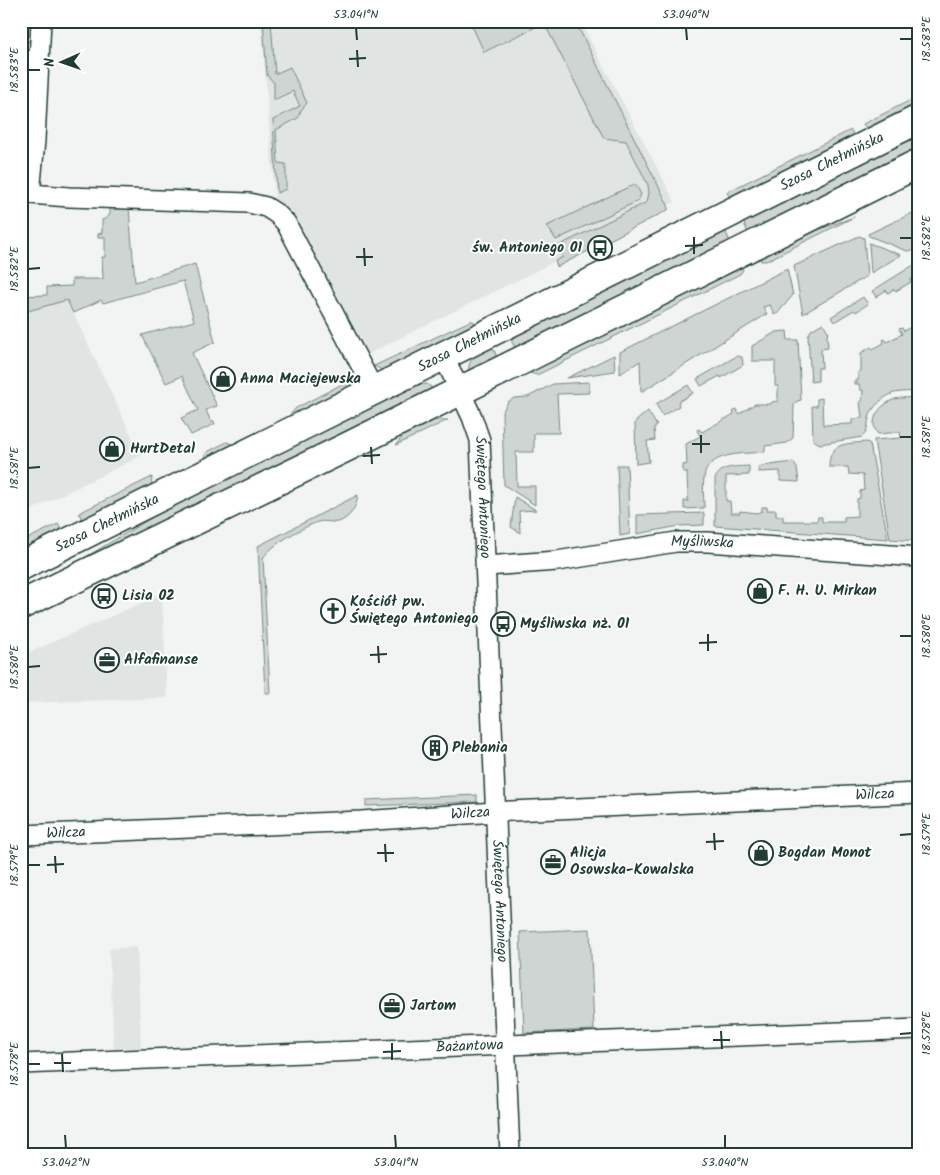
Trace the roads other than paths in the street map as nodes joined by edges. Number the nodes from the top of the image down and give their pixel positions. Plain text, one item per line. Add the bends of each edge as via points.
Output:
1 (41, 21) edge
2 (31, 61) edge
3 (919, 119) edge
4 (919, 163) edge
5 (444, 357) junction
6 (460, 391) junction
7 (375, 392) junction
8 (919, 557) edge
9 (21, 566) edge
10 (486, 566) junction
11 (21, 605) edge
12 (919, 793) edge
13 (496, 812) junction
14 (21, 835) edge
15 (919, 1029) edge
16 (506, 1046) junction
17 (21, 1064) edge
18 (510, 1154) edge

1 - 2 street
2 - 7 street via 30,194 237,202 266,207 286,223
3 - 5 main road, Szosa Chełmińska
4 - 6 main road
5 - 6 street, Świętego Antoniego
5 - 7 main road, Szosa Chełmińska
6 - 10 street, Świętego Antoniego via 480,440
6 - 11 main road
7 - 9 main road, Szosa Chełmińska
8 - 10 street, Myśliwska via 676,542 556,561
10 - 13 street, Świętego Antoniego
12 - 13 street, Wilcza
13 - 14 street, Wilcza
13 - 16 street, Świętego Antoniego
15 - 16 street, Bażantowa
16 - 17 street, Bażantowa
16 - 18 street, Świętego Antoniego

